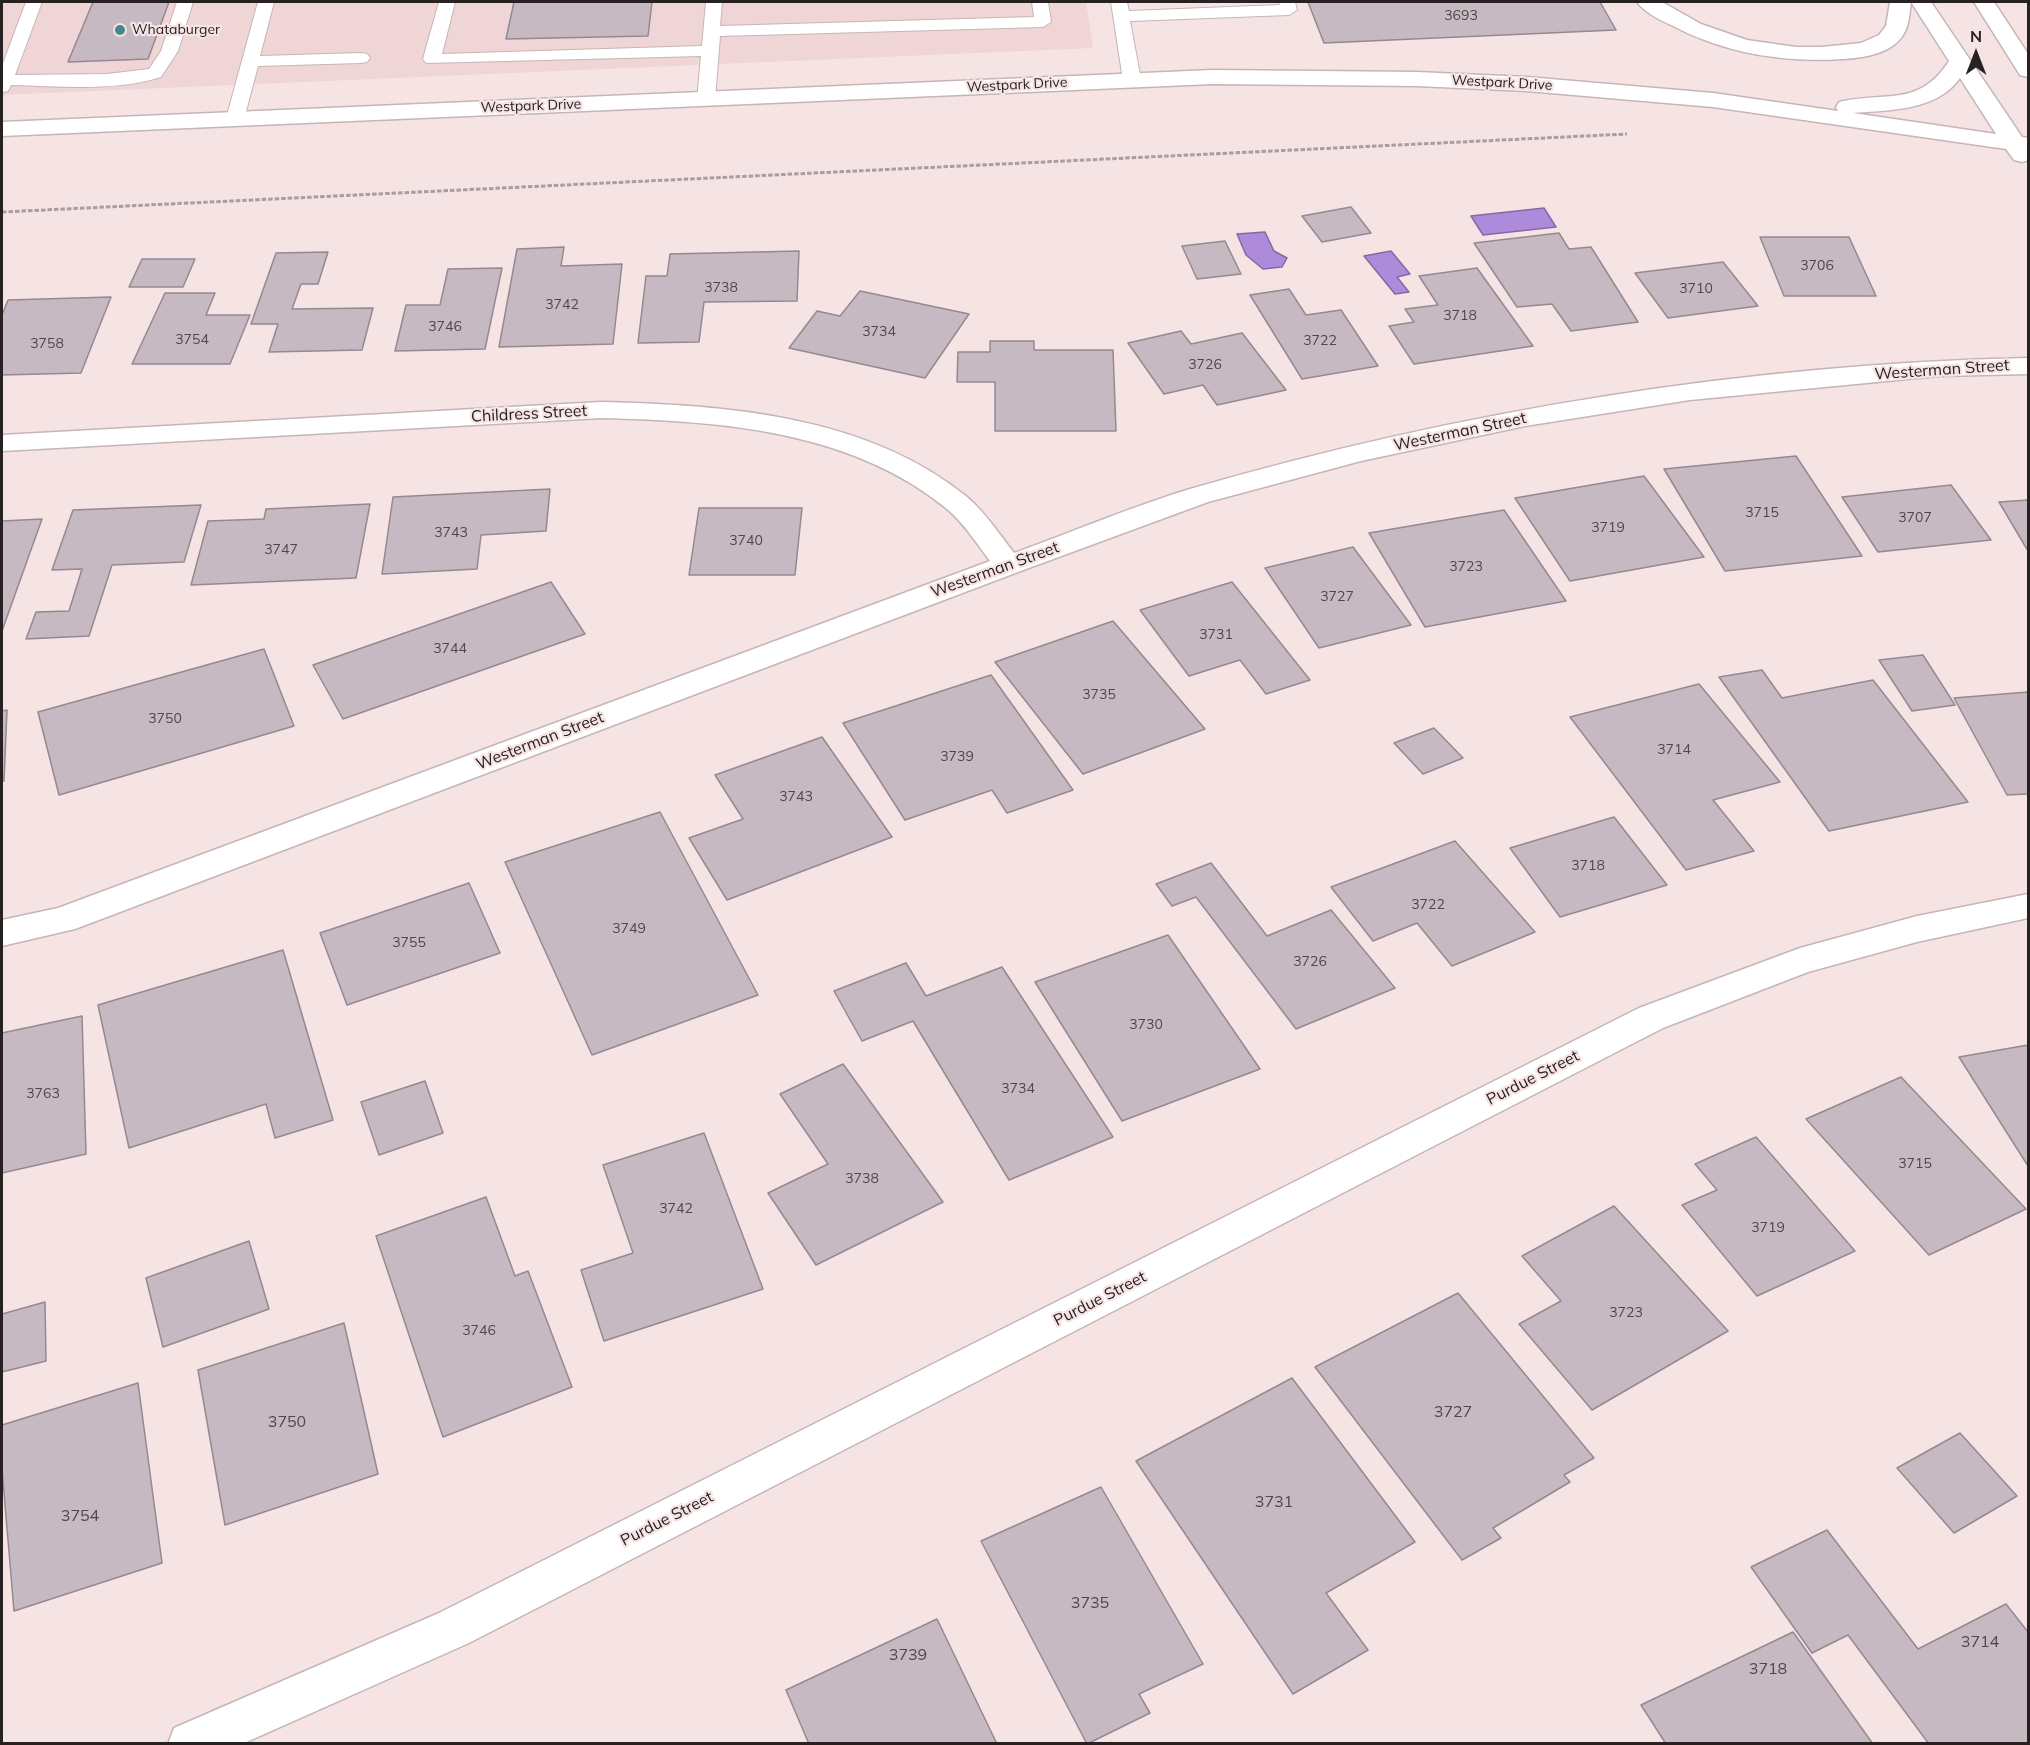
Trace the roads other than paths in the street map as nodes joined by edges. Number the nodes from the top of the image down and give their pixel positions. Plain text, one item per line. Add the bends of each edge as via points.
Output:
1 (34, 2) edge
2 (185, 2) edge
3 (266, 2) edge
4 (447, 2) edge
5 (714, 2) edge
6 (1040, 2) edge
7 (1287, 2) edge
8 (1648, 2) edge
9 (1900, 2) edge
10 (1920, 2) edge
11 (1984, 2) edge
12 (1120, 9) edge
13 (712, 31) junction
14 (710, 51) junction
15 (361, 58) dead end
16 (1960, 60) junction
17 (250, 61) junction
18 (2028, 70) edge
19 (1132, 80) junction
20 (3, 83) edge
21 (706, 100) junction
22 (1797, 112) junction
23 (235, 119) junction
24 (2, 129) edge
25 (2021, 144) edge
26 (2028, 164) edge
27 (2028, 366) edge
28 (2, 443) edge
29 (1008, 565) junction
30 (2028, 906) edge
31 (2, 933) edge
32 (190, 1743) edge

1 - 20 lane
2 - 20 lane via 166,59 156,73 134,78
3 - 17 lane
4 - 14 lane via 432,59
5 - 13 lane
6 - 13 lane via 1043,22
7 - 12 lane via 1289,10
8 - 9 street via 1688,27 1749,48 1823,55 1867,50 1880,44 1896,28
10 - 16 street
11 - 18 street
12 - 19 lane
13 - 14 lane
14 - 21 lane
15 - 17 lane
16 - 22 street via 1943,85 1925,95 1903,101
16 - 25 street
17 - 23 lane
19 - 21 street, Westpark Drive
19 - 22 street, Westpark Drive via 1213,77 1516,83 1713,100
21 - 23 street, Westpark Drive
22 - 25 street, Westpark Drive
23 - 24 street, Westpark Drive
25 - 26 street
27 - 29 street, Westerman Street via 1939,368 1690,392 1525,417 1358,453 1198,496
28 - 29 street, Childress Street via 601,410 656,410 752,419 868,452 916,474 958,503
29 - 31 street, Westerman Street via 63,920
30 - 32 street, Purdue Street via 1917,929 1800,961 1651,1018 454,1628

